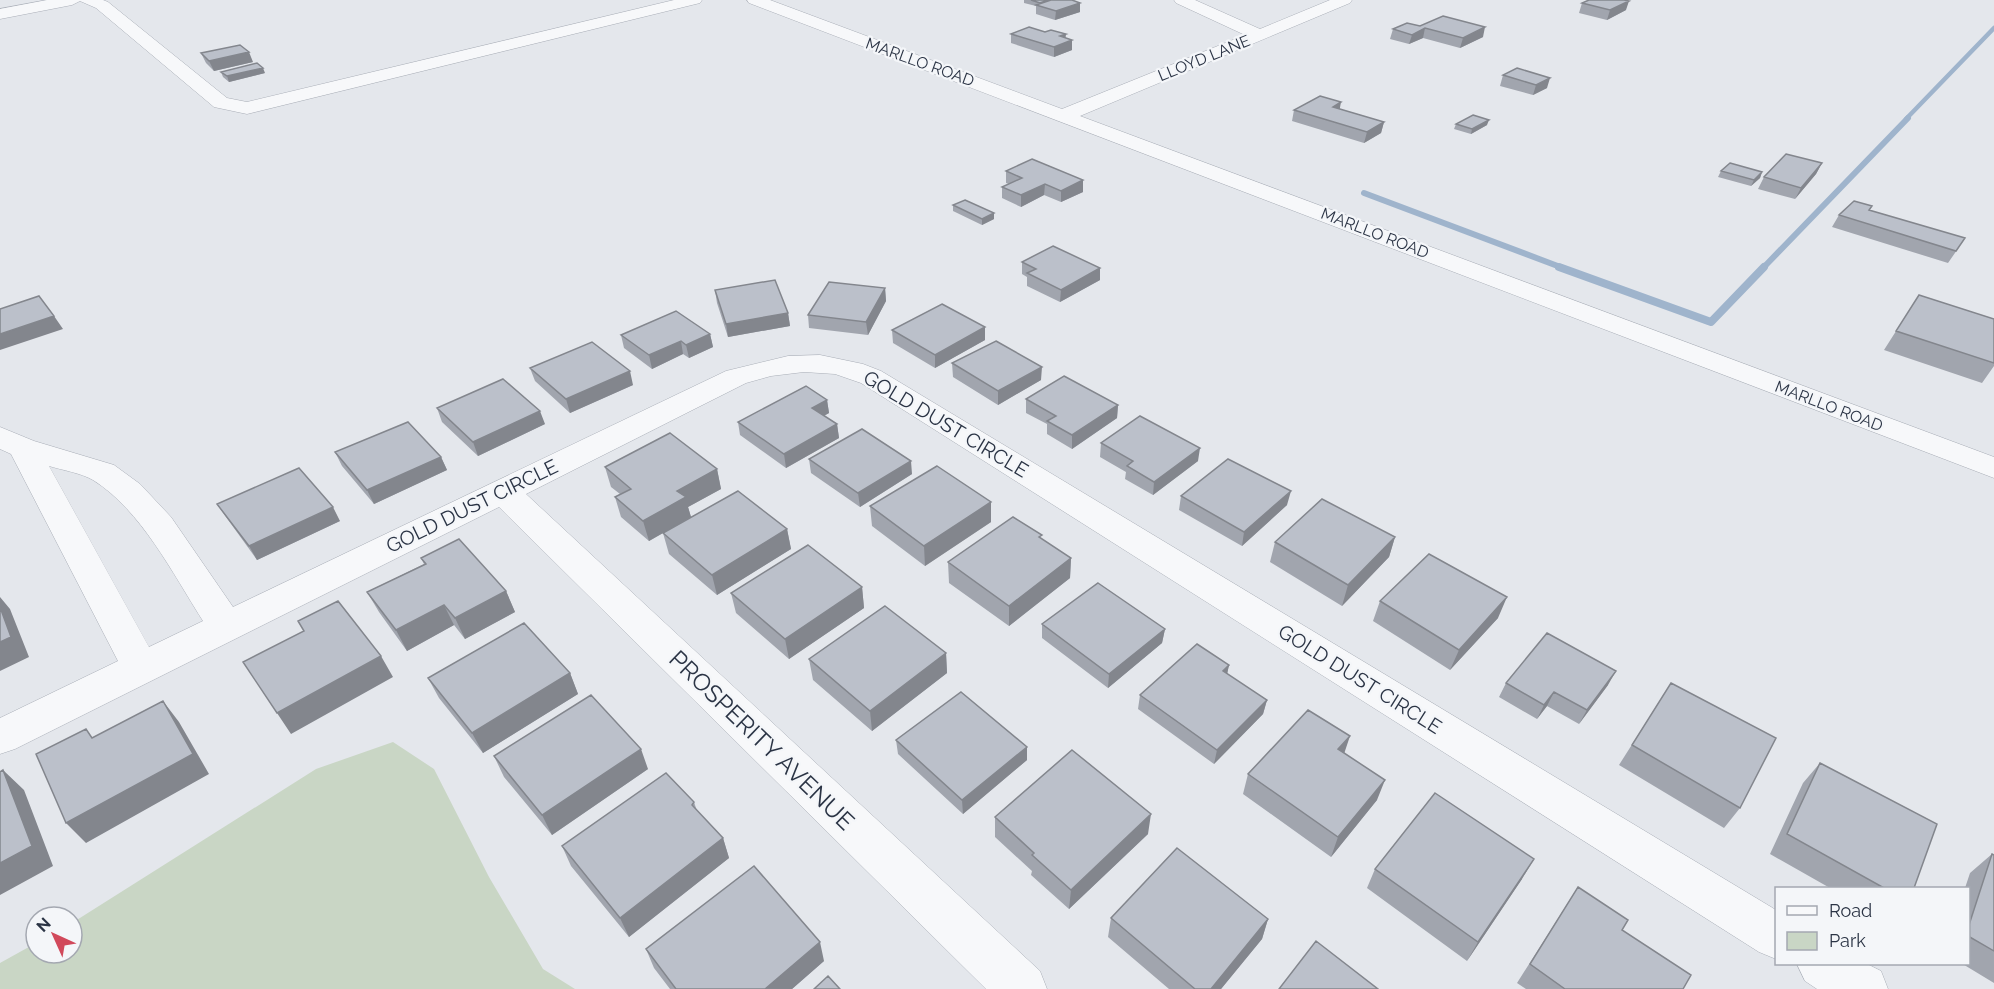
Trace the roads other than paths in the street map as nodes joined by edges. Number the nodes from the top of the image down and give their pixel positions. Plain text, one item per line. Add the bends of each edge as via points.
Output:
1 (72, 0) edge
2 (87, 0) edge
3 (694, 0) edge
4 (755, 0) edge
5 (1182, 0) edge
6 (1344, 0) edge
7 (0, 14) edge
8 (1260, 34) junction
9 (1064, 115) junction
10 (11, 443) edge
11 (1994, 468) edge
12 (503, 491) junction
13 (226, 626) junction
14 (141, 668) junction
15 (0, 737) edge
16 (1775, 935) edge
17 (1825, 965) edge
18 (1022, 989) edge
19 (1863, 989) edge

1 - 7 street
2 - 3 street via 102,5 221,103 247,108
4 - 9 street, MARLLO ROAD
5 - 8 street
6 - 8 street, LLOYD LANE
8 - 9 street, LLOYD LANE
9 - 11 street, MARLLO ROAD
10 - 13 street via 103,472 128,492 159,525
10 - 14 street
12 - 13 street, GOLD DUST CIRCLE
12 - 16 street, GOLD DUST CIRCLE via 736,377 797,363 849,367 872,377
12 - 18 street, PROSPERITY AVENUE
13 - 14 street, GOLD DUST CIRCLE
14 - 15 street, GOLD DUST CIRCLE
17 - 19 street

